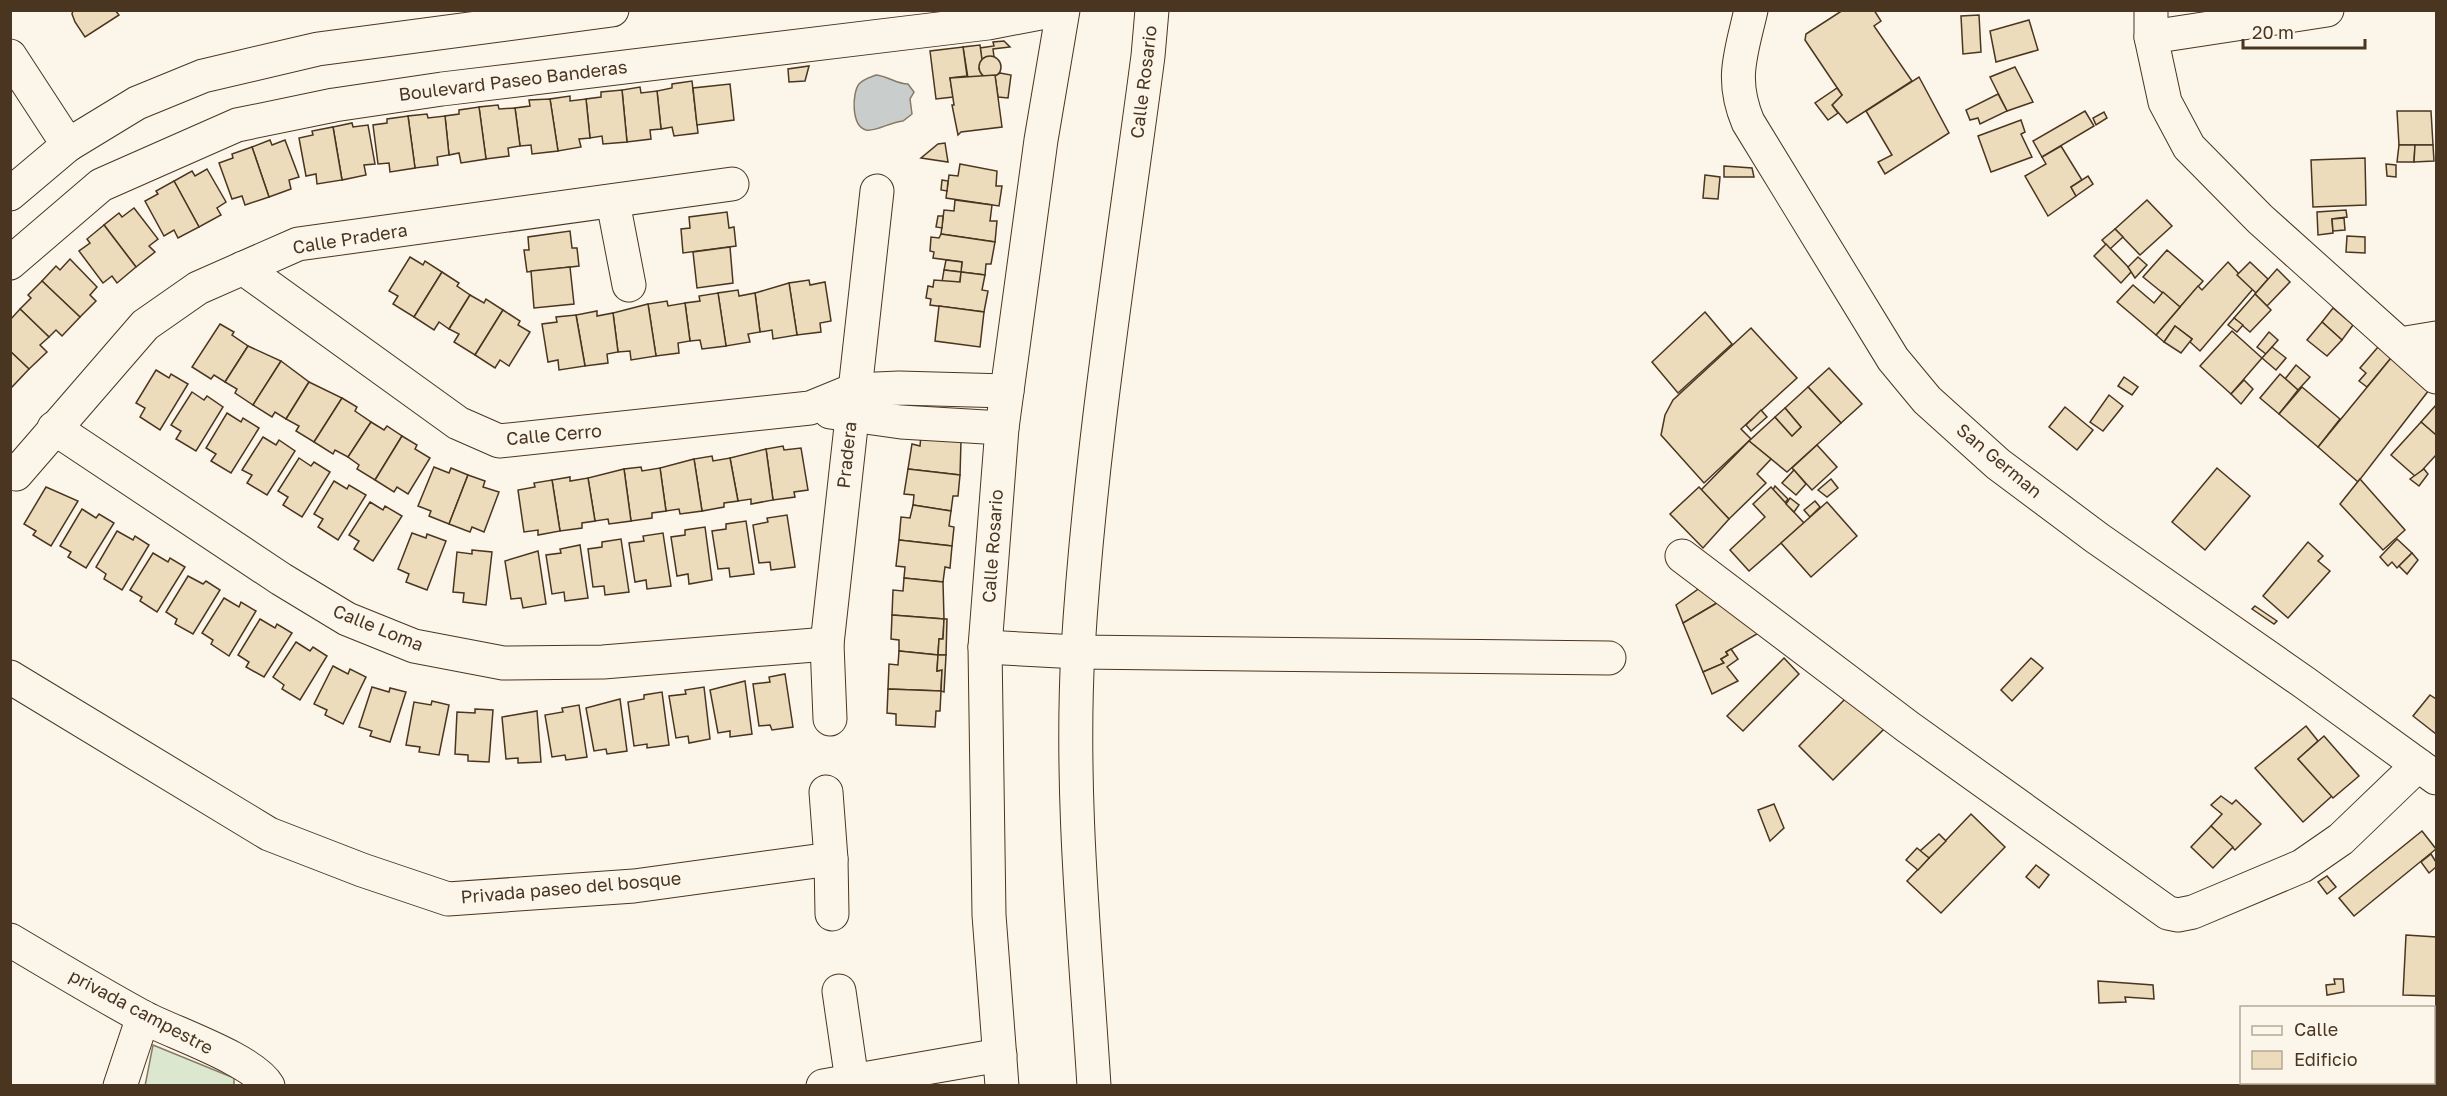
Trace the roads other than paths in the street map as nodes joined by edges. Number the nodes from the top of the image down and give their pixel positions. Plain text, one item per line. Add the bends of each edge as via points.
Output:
1 (612, 10) edge
2 (1056, 10) edge
3 (1063, 10) edge
4 (1152, 10) edge
5 (1751, 10) edge
6 (2326, 10) edge
7 (2151, 24) edge
8 (10, 56) edge
9 (68, 146) junction
10 (732, 184) dead end
11 (877, 191) dead end
12 (10, 194) edge
13 (613, 202) junction
14 (10, 263) edge
15 (243, 268) junction
16 (629, 285) dead end
17 (2436, 338) edge
18 (2400, 345) junction
19 (2436, 377) edge
20 (1007, 391) junction
21 (853, 403) junction
22 (54, 428) junction
23 (1002, 428) junction
24 (15, 474) dead end
25 (1682, 556) dead end
26 (827, 644) junction
27 (985, 647) junction
28 (1078, 652) junction
29 (1609, 657) dead end
30 (10, 677) edge
31 (830, 719) dead end
32 (2427, 771) edge
33 (826, 792) dead end
34 (831, 859) junction
35 (832, 914) dead end
36 (10, 940) edge
37 (839, 991) dead end
38 (143, 1017) junction
39 (1001, 1070) edge
40 (838, 1083) edge
41 (120, 1086) edge
42 (268, 1086) edge
43 (1094, 1086) edge

1 - 9 street via 318,49 203,76 137,103
2 - 14 street, Boulevard Paseo Banderas via 977,24 431,90 237,125 101,185
3 - 20 street, Calle Rosario
4 - 28 street, Calle Rosario via 1089,509
5 - 32 street, San German via 1738,68 1738,99 1748,122 1893,359 1927,400 1998,464 2097,538
6 - 7 street
7 - 18 street via 2165,102 2189,147 2260,219
8 - 9 street
9 - 12 street
10 - 13 street, Calle Pradera
11 - 21 street, Pradera
13 - 15 street, Calle Pradera via 298,244
13 - 16 street
15 - 21 street, Calle Cerro via 458,423 499,441
15 - 22 street, Calle Pradera via 198,288 145,325
17 - 18 street
18 - 19 street
20 - 21 street, Calle Cerro via 899,387
20 - 23 street, Calle Rosario
21 - 23 street, Calle Cerro
21 - 26 street, Pradera
22 - 24 street, Calle Pradera
22 - 26 street, Calle Loma via 347,619 414,646 503,663 592,662
23 - 27 street, Calle Rosario
25 - 32 street via 1908,727 2168,913 2193,912 2302,866
26 - 31 street, Pradera
27 - 28 street
27 - 39 street, Calle Rosario via 989,915
28 - 29 street
28 - 43 street, Calle Rosario via 1077,814
30 - 34 street, Privada paseo del bosque via 269,834 448,899 634,886
33 - 34 street
34 - 35 street
36 - 38 street, privada campestre
37 - 40 street
38 - 41 street
38 - 42 street, privada campestre via 236,1061 264,1079
39 - 40 street

